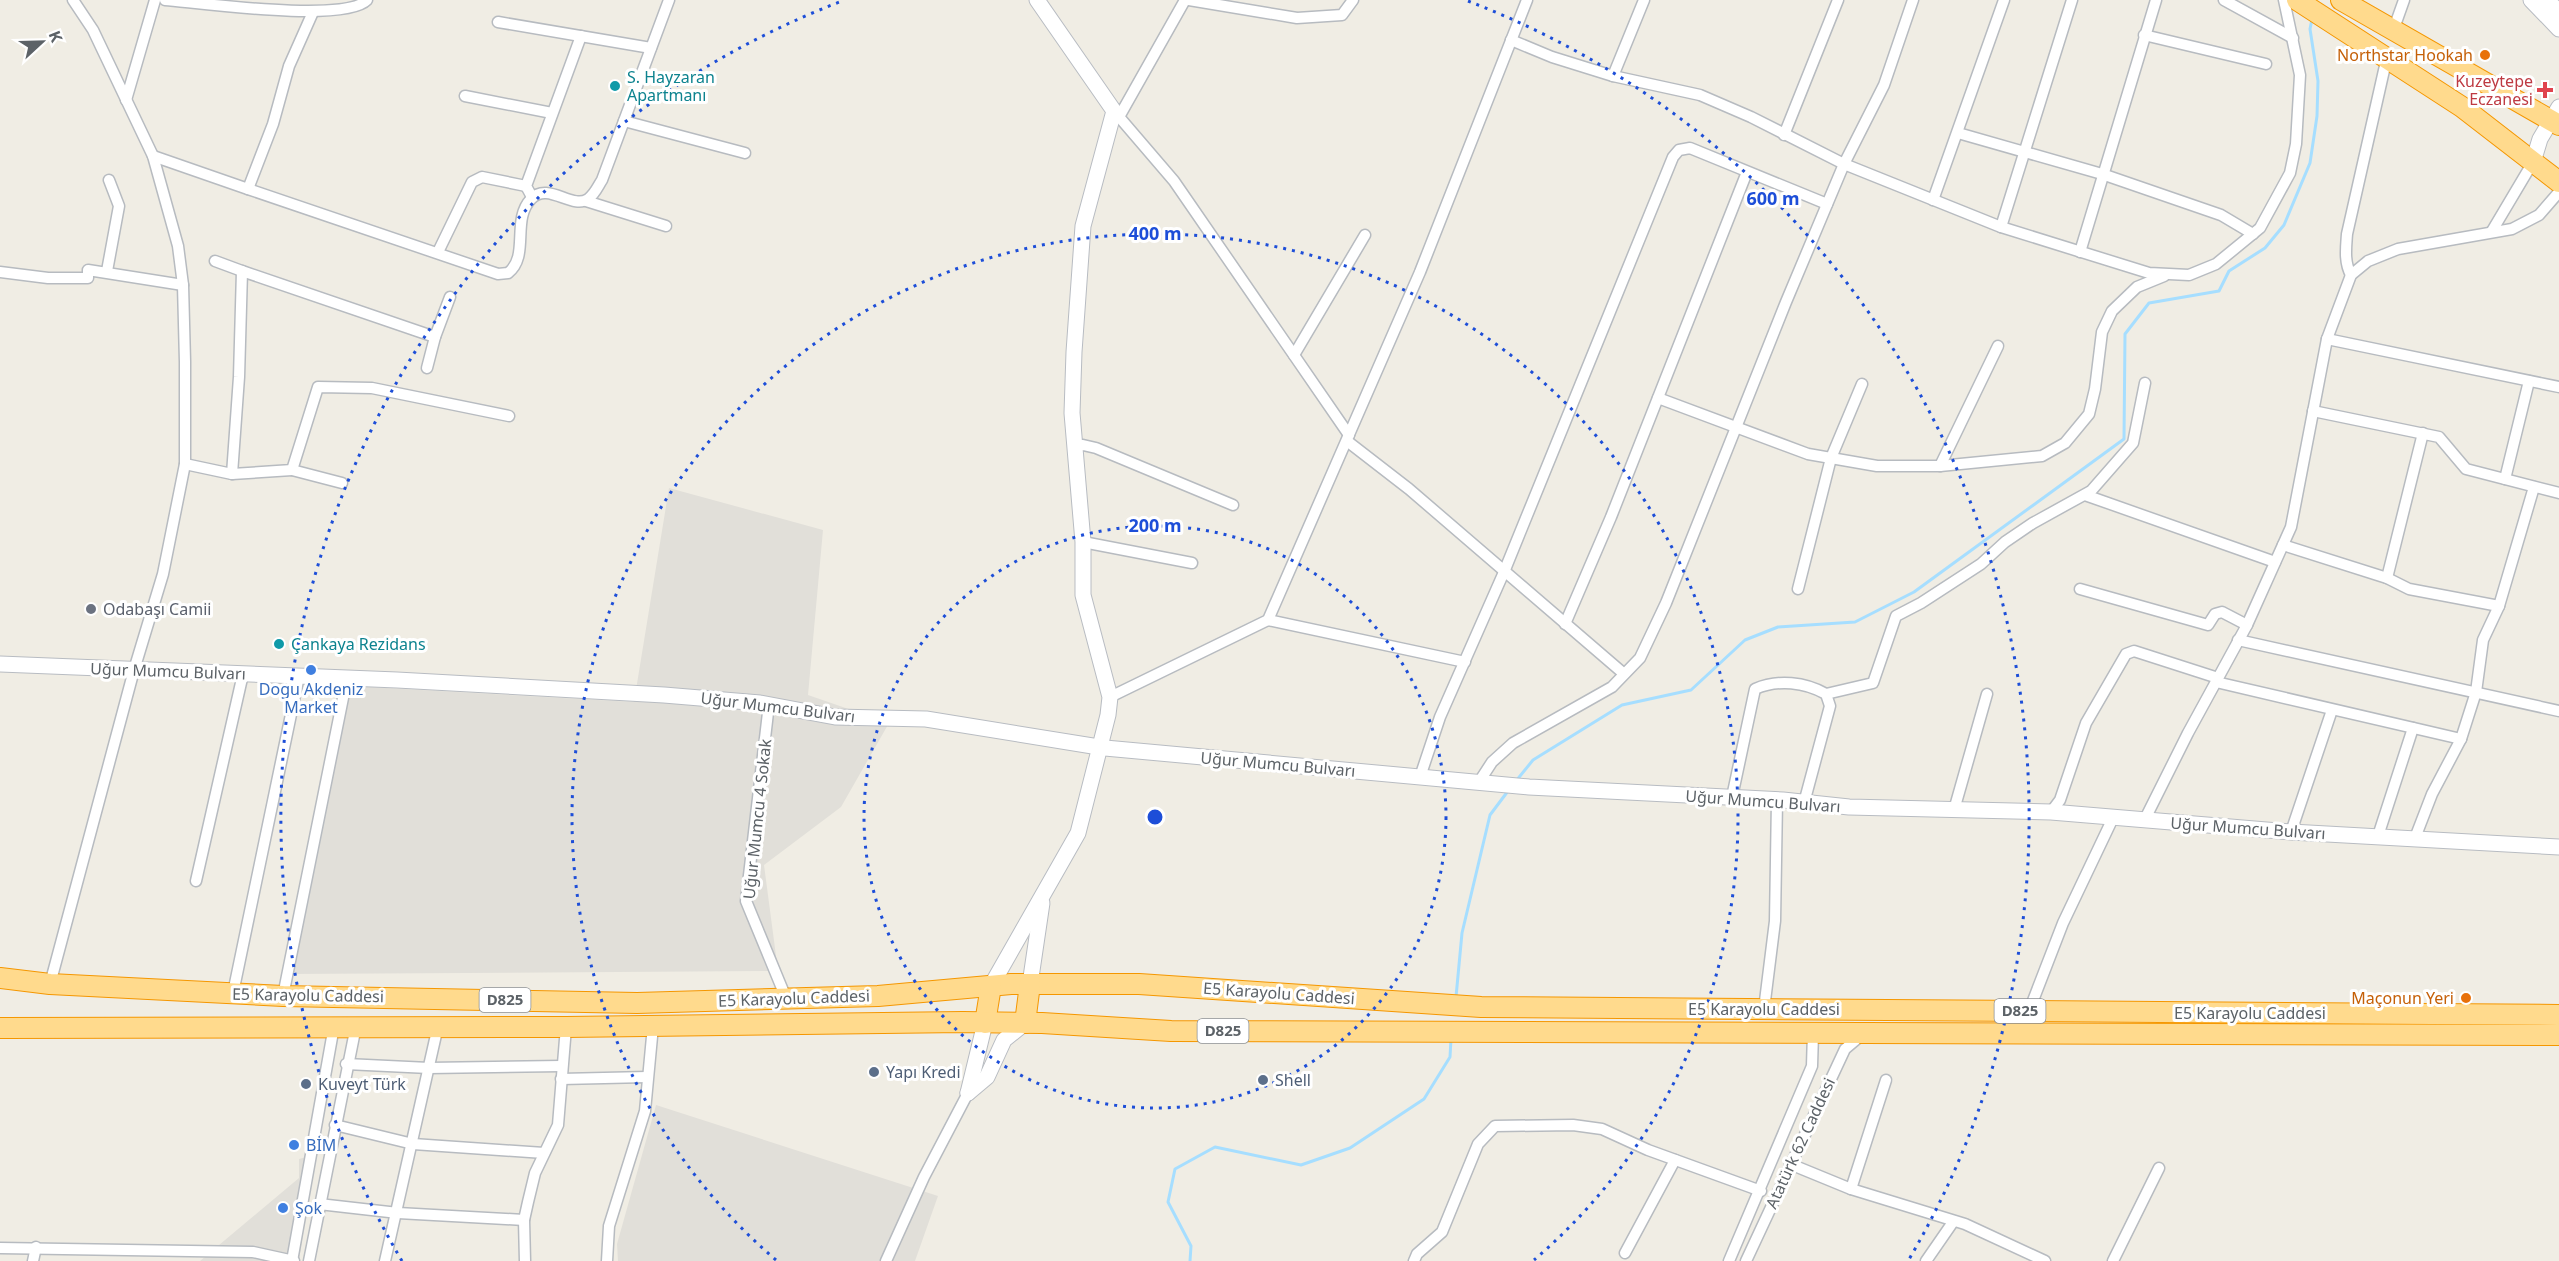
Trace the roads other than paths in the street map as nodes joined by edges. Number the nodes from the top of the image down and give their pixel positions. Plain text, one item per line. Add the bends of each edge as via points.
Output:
1 (73, 0) edge
2 (155, 0) edge
3 (165, 0) edge
4 (367, 0) edge
5 (669, 0) edge
6 (1037, 0) edge
7 (1187, 0) edge
8 (1353, 0) edge
9 (1527, 0) edge
10 (1644, 0) edge
11 (1838, 0) edge
12 (1913, 0) edge
13 (2004, 0) edge
14 (2072, 0) edge
15 (2156, 0) edge
16 (2224, 0) edge
17 (2284, 0) edge
18 (2297, 0) edge
19 (2341, 0) edge
20 (2404, 0) edge
21 (2531, 0) edge
22 (2546, 0) edge
23 (2559, 11) edge
24 (313, 12) junction
25 (498, 22) dead end
26 (2559, 29) edge
27 (2393, 31) junction
28 (2144, 35) junction
29 (580, 36) junction
30 (2293, 38) junction
31 (1511, 40) junction
32 (651, 48) junction
33 (2387, 57) junction
34 (2266, 64) dead end
35 (1613, 76) junction
36 (465, 96) dead end
37 (126, 100) junction
38 (552, 113) junction
39 (1116, 114) junction
40 (2556, 117) edge
41 (624, 121) junction
42 (1958, 133) junction
43 (1784, 135) junction
44 (2024, 150) junction
45 (745, 153) dead end
46 (153, 156) junction
47 (2533, 162) junction
48 (1844, 164) junction
49 (1747, 172) junction
50 (2102, 174) junction
51 (110, 180) dead end
52 (2559, 182) edge
53 (526, 186) junction
54 (248, 189) junction
55 (2559, 192) edge
56 (532, 197) junction
57 (1932, 200) junction
58 (586, 201) junction
59 (1827, 204) junction
60 (666, 226) dead end
61 (2001, 227) junction
62 (2492, 231) junction
63 (2253, 234) junction
64 (1365, 235) dead end
65 (438, 252) junction
66 (2080, 252) junction
67 (215, 261) dead end
68 (242, 271) junction
69 (0, 272) edge
70 (107, 272) junction
71 (2166, 275) junction
72 (2351, 275) junction
73 (183, 285) junction
74 (450, 297) dead end
75 (435, 336) junction
76 (2327, 339) junction
77 (1998, 346) dead end
78 (1294, 355) junction
79 (427, 368) dead end
80 (2529, 381) junction
81 (2145, 383) dead end
82 (1862, 384) dead end
83 (2559, 387) edge
84 (1658, 398) junction
85 (2313, 411) junction
86 (509, 416) dead end
87 (1735, 429) junction
88 (2423, 433) junction
89 (1348, 438) junction
90 (1074, 447) junction
91 (1831, 458) junction
92 (185, 464) junction
93 (1940, 466) junction
94 (292, 470) junction
95 (232, 474) junction
96 (2505, 479) junction
97 (342, 483) dead end
98 (2534, 487) junction
99 (2559, 493) edge
100 (2085, 495) junction
101 (1233, 505) dead end
102 (1083, 542) junction
103 (2283, 545) junction
104 (2275, 562) junction
105 (1192, 563) dead end
106 (1504, 572) junction
107 (2387, 578) junction
108 (1798, 589) dead end
109 (2080, 589) dead end
110 (2499, 606) junction
111 (1268, 621) junction
112 (1565, 624) junction
113 (2247, 625) junction
114 (2238, 640) junction
115 (1465, 662) junction
116 (0, 664) edge
117 (134, 670) junction
118 (1623, 673) junction
119 (243, 674) junction
120 (299, 676) junction
121 (347, 678) junction
122 (2217, 680) junction
123 (2476, 692) junction
124 (1826, 694) junction
125 (1987, 694) dead end
126 (1110, 697) junction
127 (769, 704) junction
128 (2332, 710) junction
129 (2559, 711) edge
130 (2413, 728) junction
131 (2461, 739) junction
132 (1100, 747) junction
133 (1420, 777) junction
134 (1479, 782) junction
135 (1732, 797) junction
136 (1777, 800) junction
137 (1804, 803) junction
138 (1954, 810) junction
139 (2051, 812) junction
140 (2113, 818) junction
141 (2144, 821) junction
142 (2291, 832) junction
143 (2378, 836) junction
144 (2415, 838) junction
145 (2559, 847) edge
146 (1052, 878) junction
147 (196, 881) dead end
148 (0, 978) edge
149 (50, 984) junction
150 (1030, 984) junction
151 (991, 986) junction
152 (233, 993) junction
153 (283, 996) junction
154 (786, 998) junction
155 (1764, 1009) junction
156 (2029, 1011) junction
157 (2559, 1015) edge
158 (984, 1023) junction
159 (1025, 1023) junction
160 (334, 1026) junction
161 (356, 1026) junction
162 (438, 1026) junction
163 (653, 1026) junction
164 (566, 1027) junction
165 (0, 1028) edge
166 (1813, 1033) junction
167 (1864, 1033) junction
168 (2559, 1035) edge
169 (346, 1065) junction
170 (561, 1066) junction
171 (429, 1068) junction
172 (647, 1077) junction
173 (561, 1079) junction
174 (1886, 1080) dead end
175 (968, 1093) junction
176 (335, 1125) junction
177 (413, 1144) junction
178 (544, 1153) junction
179 (1675, 1160) junction
180 (1790, 1164) junction
181 (2159, 1168) dead end
182 (1851, 1189) junction
183 (1761, 1191) junction
184 (319, 1204) junction
185 (398, 1212) junction
186 (524, 1220) junction
187 (1953, 1222) junction
188 (36, 1247) junction
189 (0, 1248) edge
190 (1625, 1253) dead end
191 (293, 1260) edge
192 (33, 1261) edge
193 (309, 1261) edge
194 (385, 1261) edge
195 (525, 1261) edge
196 (607, 1261) edge
197 (886, 1261) edge
198 (1414, 1261) edge
199 (1729, 1261) edge
200 (1746, 1261) edge
201 (1926, 1261) edge
202 (2045, 1261) edge
203 (2113, 1261) edge

1 - 37 street via 93,30
2 - 37 street
3 - 24 street
4 - 24 street via 359,6
5 - 32 street
6 - 39 street
7 - 8 street via 1306,18 1342,15
7 - 39 street
9 - 31 street
10 - 35 street
11 - 43 street
12 - 48 street via 1884,85
13 - 42 street
14 - 44 street
15 - 28 street
16 - 30 street
17 - 30 street
18 - 33 highway
19 - 27 highway
20 - 27 street
21 - 26 street
22 - 23 street
24 - 54 street via 288,66 273,124
25 - 29 street
27 - 40 highway
28 - 34 street
28 - 50 street
29 - 32 street
29 - 38 street
30 - 63 street via 2300,75 2292,163 2260,228
31 - 35 street
31 - 89 street via 1420,272
32 - 41 street
33 - 47 highway
33 - 72 street via 2347,234 2347,267
35 - 43 street via 1700,95
36 - 38 street
37 - 46 street
38 - 53 street
39 - 78 street via 1174,181
39 - 90 street via 1083,226 1074,352
40 - 47 street
41 - 45 street
41 - 58 street via 602,180
42 - 44 street
42 - 57 street
43 - 48 street
44 - 50 street
44 - 61 street
46 - 54 street
46 - 73 street via 178,246
47 - 52 highway
47 - 62 street
48 - 57 street
48 - 59 street
49 - 59 street
49 - 84 street
49 - 106 street via 1689,148 1679,150 1673,157
50 - 63 street via 2221,215
50 - 66 street
51 - 70 street via 118,206
53 - 56 street
53 - 65 street via 482,177 472,183
54 - 65 street
55 - 62 street via 2540,215 2512,229
56 - 58 street via 547,192
56 - 65 street via 522,213 518,262 508,273 498,274
57 - 61 street
58 - 60 street
59 - 87 street
61 - 66 street
62 - 72 street via 2398,249 2368,261
63 - 71 street via 2216,264 2189,275
64 - 78 street
66 - 71 street
67 - 68 street
68 - 75 street
68 - 95 street
69 - 70 street via 88,278 88,270
70 - 73 street
71 - 93 street via 2137,287 2112,311 2102,332 2089,414 2065,443 2042,456
72 - 76 street
73 - 92 street
74 - 75 street
75 - 79 street
76 - 80 street
76 - 85 street
77 - 93 street
78 - 89 street
80 - 83 street
80 - 96 street
81 - 100 street via 2133,443
82 - 91 street
84 - 87 street
84 - 112 street
85 - 88 street
85 - 103 street via 2294,516
86 - 94 street via 372,388 318,387
87 - 91 street
87 - 118 street via 1666,603 1640,658
88 - 96 street via 2439,437 2466,469
88 - 107 street
89 - 106 street
89 - 111 street
90 - 101 street via 1096,448
90 - 102 street
91 - 93 street via 1877,466
91 - 108 street
92 - 95 street
92 - 117 street via 163,574
94 - 95 street
94 - 97 street
96 - 98 street
98 - 99 street
98 - 110 street
100 - 104 street
100 - 124 street via 2033,523 1982,564 1896,616 1874,683
102 - 105 street
102 - 126 street via 1083,595
103 - 104 street
103 - 107 street
104 - 113 street
106 - 112 street
106 - 115 street
107 - 110 street via 2409,589
109 - 113 street via 2208,625 2215,614 2222,612
110 - 123 street via 2483,640
111 - 115 street
111 - 126 street
112 - 118 street
113 - 114 street
114 - 122 street
114 - 123 street
115 - 133 street via 1440,717
116 - 117 street, Uğur Mumcu Bulvarı
117 - 119 street, Uğur Mumcu Bulvarı
117 - 149 street
118 - 134 street via 1612,687 1513,743 1492,762
119 - 120 street, Uğur Mumcu Bulvarı
119 - 147 street
120 - 121 street, Uğur Mumcu Bulvarı
120 - 152 street
121 - 127 street, Uğur Mumcu Bulvarı
121 - 153 street
122 - 128 street
122 - 139 street via 2134,651 2126,654 2086,723 2060,800
122 - 141 street
123 - 129 street
123 - 131 street
124 - 135 street via 1813,687 1787,683 1755,689
124 - 137 street via 1830,706
125 - 138 street
126 - 132 street
127 - 132 street, Uğur Mumcu Bulvarı via 835,717 926,719
127 - 154 street, Uğur Mumcu 4 Sokak via 746,901
128 - 130 street
128 - 142 street
130 - 131 street
130 - 143 street
131 - 144 street via 2432,794
132 - 133 street, Uğur Mumcu Bulvarı
132 - 146 street via 1078,833
133 - 134 street, Uğur Mumcu Bulvarı
134 - 135 street, Uğur Mumcu Bulvarı
135 - 136 street, Uğur Mumcu Bulvarı
136 - 137 street, Uğur Mumcu Bulvarı
136 - 155 street via 1775,921
137 - 138 street, Uğur Mumcu Bulvarı
138 - 139 street, Uğur Mumcu Bulvarı
139 - 140 street, Uğur Mumcu Bulvarı
140 - 141 street, Uğur Mumcu Bulvarı
140 - 156 street via 2063,923
141 - 142 street, Uğur Mumcu Bulvarı
142 - 143 street, Uğur Mumcu Bulvarı
143 - 144 street, Uğur Mumcu Bulvarı
144 - 145 street, Uğur Mumcu Bulvarı
146 - 150 street via 1039,912
146 - 151 street
148 - 149 highway, E5 Karayolu Caddesi / D825
149 - 152 highway, E5 Karayolu Caddesi / D825
150 - 151 highway, E5 Karayolu Caddesi / D825
150 - 155 highway, E5 Karayolu Caddesi / D825 via 1139,984 1480,1007
150 - 159 highway
151 - 154 highway, E5 Karayolu Caddesi / D825 via 878,996
151 - 158 highway
152 - 153 highway, E5 Karayolu Caddesi / D825
153 - 154 highway, E5 Karayolu Caddesi / D825 via 637,1003
155 - 156 highway, E5 Karayolu Caddesi / D825
156 - 157 highway, E5 Karayolu Caddesi / D825
158 - 159 highway, E5 Karayolu Caddesi / D825
158 - 163 highway, E5 Karayolu Caddesi / D825
158 - 175 street
159 - 166 highway, E5 Karayolu Caddesi / D825 via 1171,1031
159 - 175 street via 1004,1040 987,1077
160 - 161 highway, E5 Karayolu Caddesi / D825
160 - 165 highway, E5 Karayolu Caddesi / D825
160 - 191 street
161 - 162 highway, E5 Karayolu Caddesi / D825
161 - 169 street
162 - 164 highway, E5 Karayolu Caddesi / D825
162 - 171 street
163 - 164 highway, E5 Karayolu Caddesi / D825
163 - 172 street
164 - 170 street
166 - 167 highway, E5 Karayolu Caddesi / D825
166 - 183 street, Atatürk 62 Caddesi via 1812,1066
167 - 168 highway, E5 Karayolu Caddesi / D825
167 - 180 street, Atatürk 62 Caddesi via 1845,1049
169 - 171 street
169 - 176 street
170 - 171 street
170 - 173 street
171 - 177 street
172 - 173 street
172 - 196 street via 645,1111 609,1226
173 - 178 street via 558,1125
174 - 182 street
175 - 197 street
176 - 177 street
176 - 184 street
177 - 178 street
177 - 185 street
178 - 186 street
179 - 183 street
179 - 190 street
179 - 198 street via 1602,1129 1573,1125 1495,1126 1478,1144 1442,1232
180 - 182 street
180 - 200 street, Atatürk 62 Caddesi
181 - 203 street
182 - 187 street
183 - 199 street, Atatürk 62 Caddesi
184 - 185 street
184 - 193 street
185 - 186 street
185 - 194 street
186 - 195 street
187 - 201 street
187 - 202 street
188 - 189 street
188 - 191 street via 253,1251
188 - 192 street

